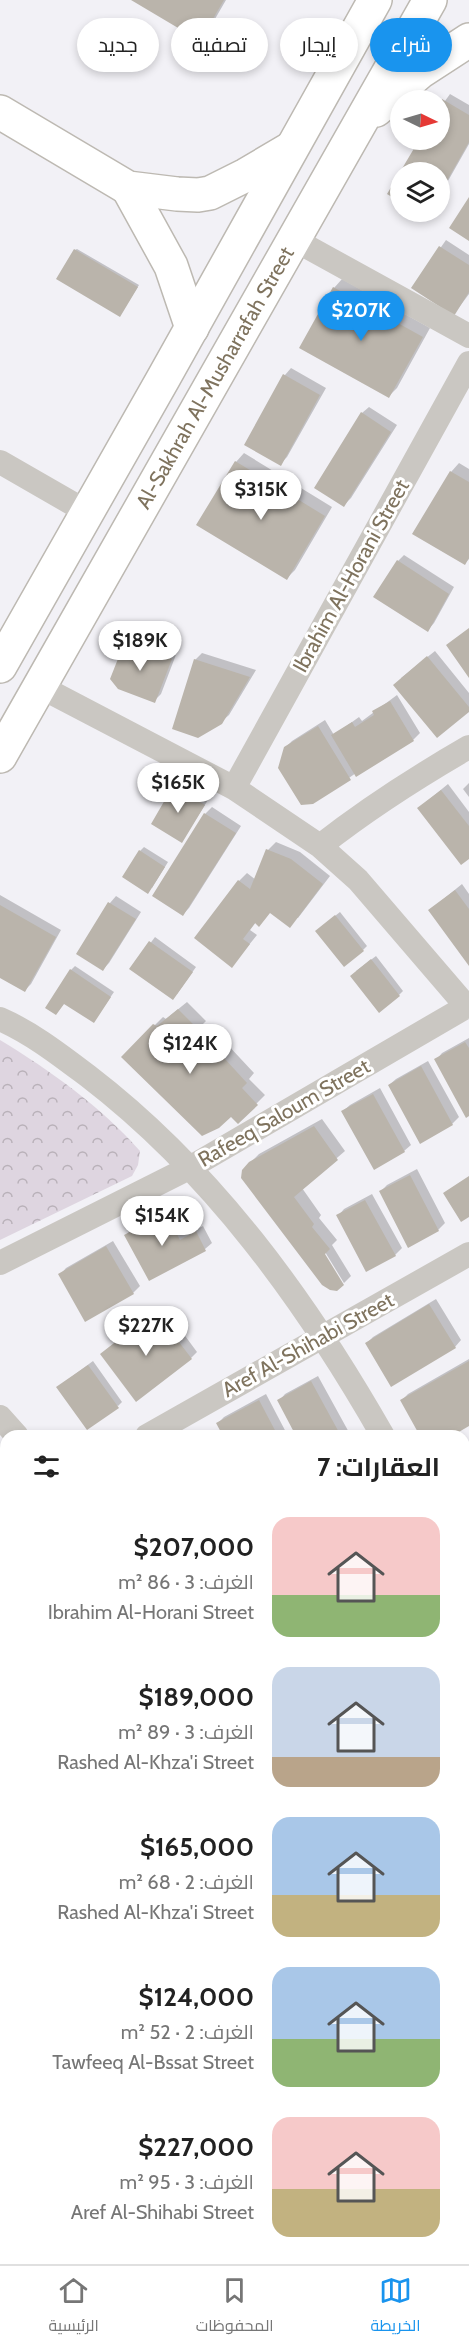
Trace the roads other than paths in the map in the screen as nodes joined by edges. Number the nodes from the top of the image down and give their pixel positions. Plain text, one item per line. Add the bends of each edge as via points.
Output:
1 (375, 0) edge
2 (430, 0) edge
3 (469, 40) edge
4 (0, 112) edge
5 (355, 129) junction
6 (292, 148) junction
7 (128, 188) junction
8 (293, 239) junction
9 (192, 328) junction
10 (469, 336) edge
11 (469, 363) edge
12 (0, 462) edge
13 (87, 512) junction
14 (0, 666) edge
15 (39, 686) junction
16 (469, 747) edge
17 (0, 756) edge
18 (234, 788) junction
19 (320, 846) junction
20 (468, 1006) edge
21 (0, 1019) edge
22 (191, 1167) junction
23 (469, 1254) edge
24 (0, 1263) edge
25 (323, 1336) junction
26 (0, 1417) edge
27 (12, 1430) edge
28 (158, 1430) edge
29 (379, 1430) edge

1 - 6 main road, Al-Sakhrah Al-Musharrafah Street
2 - 5 main road, Al-Sakhrah Al-Musharrafah Street
3 - 5 main road via 420,72
4 - 7 main road
5 - 8 main road, Al-Sakhrah Al-Musharrafah Street
6 - 7 main road via 204,194
6 - 9 main road, Al-Sakhrah Al-Musharrafah Street
7 - 9 main road via 171,266
8 - 10 street
8 - 15 main road, Al-Sakhrah Al-Musharrafah Street
9 - 13 main road, Al-Sakhrah Al-Musharrafah Street
11 - 18 street, Ibrahim Al-Horani Street
12 - 13 street
13 - 14 main road, Al-Sakhrah Al-Musharrafah Street
15 - 17 main road, Al-Sakhrah Al-Musharrafah Street
15 - 18 street
16 - 19 street via 394,792
18 - 19 street
19 - 20 street via 374,897
20 - 22 street, Rafeeq Saloum Street
21 - 22 street via 56,1052 116,1098
22 - 24 street, Rafeeq Saloum Street
22 - 25 street via 281,1276
23 - 25 street, Aref Al-Shihabi Street
25 - 28 street, Aref Al-Shihabi Street
25 - 29 street
26 - 27 street

